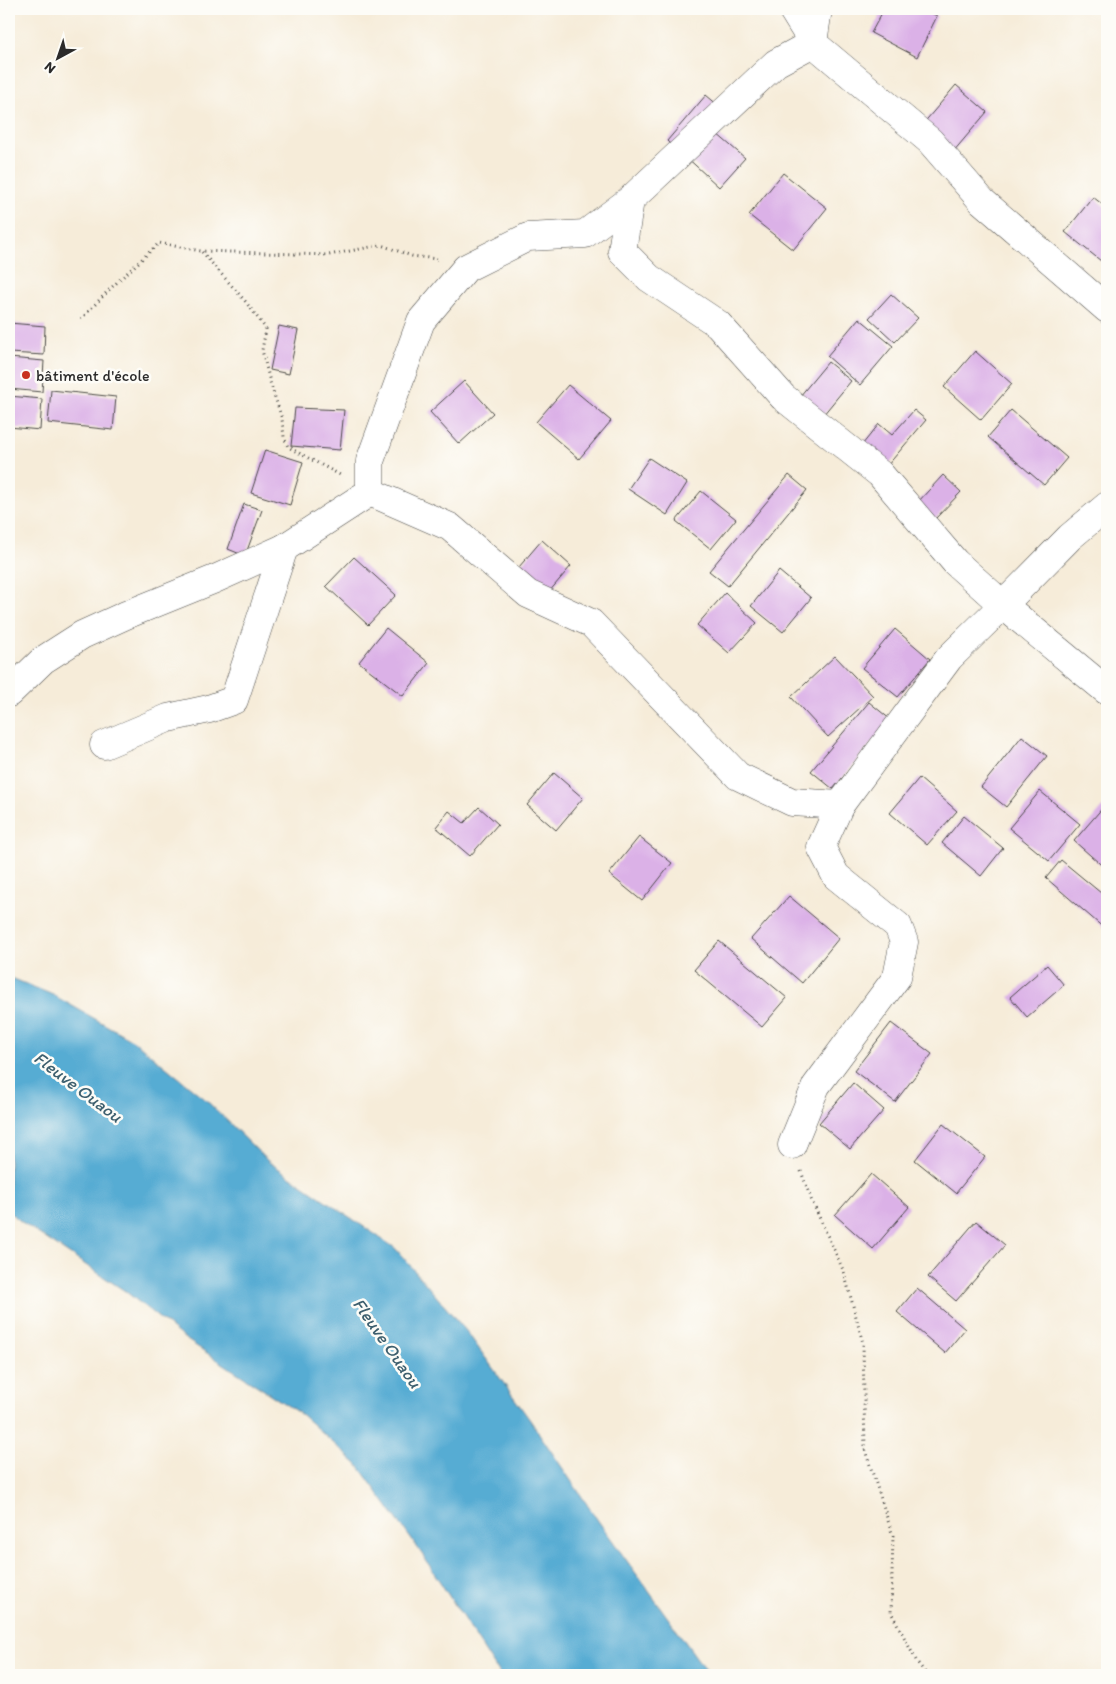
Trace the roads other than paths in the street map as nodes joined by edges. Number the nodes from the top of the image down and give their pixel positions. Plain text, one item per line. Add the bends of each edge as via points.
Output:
1 (792, 9) edge
2 (818, 9) edge
3 (813, 43) junction
4 (630, 200) junction
5 (584, 234) junction
6 (622, 250) junction
7 (1107, 308) edge
8 (370, 492) junction
9 (1107, 506) edge
10 (284, 548) junction
11 (1003, 606) junction
12 (1107, 691) edge
13 (9, 693) edge
14 (104, 745) dead end
15 (840, 805) junction
16 (792, 1144) road end

1 - 3 street
2 - 3 street
3 - 4 street via 776,63
3 - 7 street via 930,141 982,201
4 - 5 street
4 - 6 street
5 - 6 street
5 - 8 street via 528,237 466,268 421,321 370,461
6 - 11 street via 650,278 718,324 783,397 880,474 955,562
8 - 10 street
8 - 15 street via 450,527 528,594 591,623 738,776 792,802
9 - 11 street via 1070,537
10 - 13 street via 82,636 43,660
10 - 14 street via 234,700 168,718
11 - 12 street
11 - 15 street via 949,658
15 - 16 street via 821,847 836,876 898,926 904,942 897,977 816,1086

